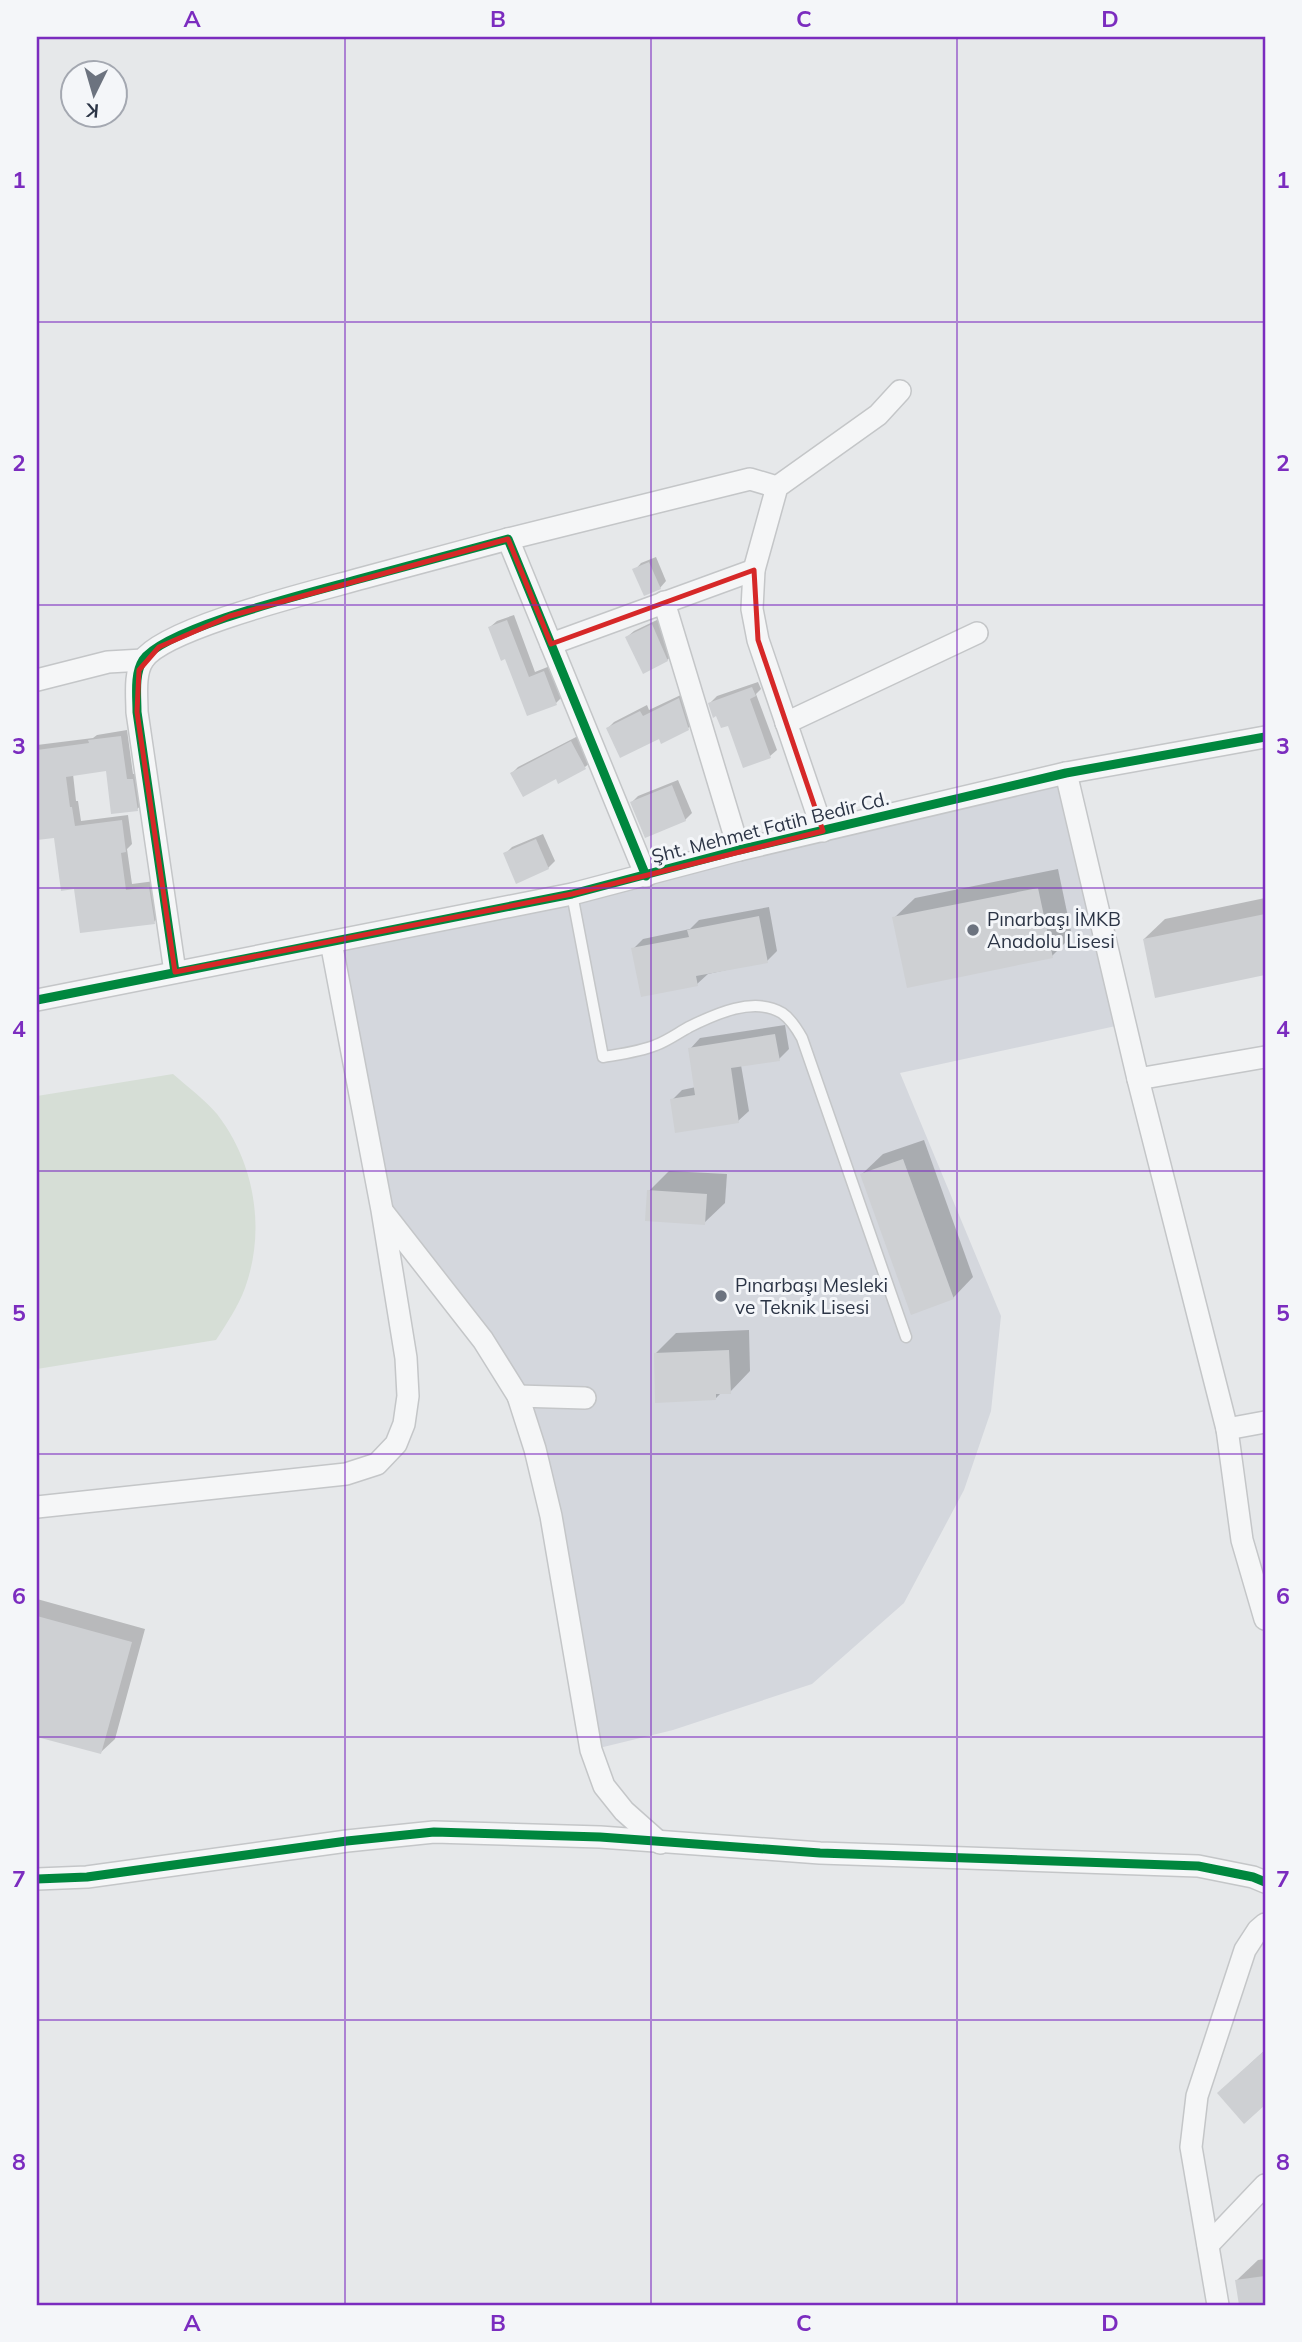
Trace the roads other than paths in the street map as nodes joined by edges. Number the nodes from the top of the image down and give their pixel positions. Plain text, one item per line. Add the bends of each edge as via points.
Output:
1 (900, 391) dead end
2 (778, 488) junction
3 (508, 539) junction
4 (754, 570) junction
5 (664, 601) junction
6 (977, 633) dead end
7 (551, 644) junction
8 (143, 660) junction
9 (37, 680) edge
10 (786, 723) junction
11 (1265, 737) edge
12 (1066, 773) junction
13 (823, 831) junction
14 (739, 850) junction
15 (646, 876) junction
16 (572, 894) junction
17 (331, 942) junction
18 (175, 972) junction
19 (37, 997) edge
20 (1265, 1057) edge
21 (1138, 1079) junction
22 (382, 1210) junction
23 (906, 1337) dead end
24 (518, 1396) junction
25 (585, 1398) dead end
26 (1265, 1422) edge
27 (1227, 1429) junction
28 (37, 1507) edge
29 (1265, 1619) edge
30 (660, 1843) junction
31 (37, 1879) edge
32 (1265, 1882) edge
33 (1265, 1924) edge
34 (1265, 2185) edge
35 (1208, 2245) junction
36 (1218, 2305) edge

1 - 2 street via 878,415
2 - 3 street via 750,480
2 - 4 street
3 - 7 street
3 - 8 street via 230,616 171,640
4 - 5 street
4 - 10 street via 752,609 758,640
5 - 7 street
5 - 14 street
6 - 10 street
7 - 15 street
8 - 9 street via 108,662
8 - 18 street via 137,712
10 - 13 street
11 - 12 street, Şht. Mehmet Fatih Bedir Cd.
12 - 13 street, Şht. Mehmet Fatih Bedir Cd.
12 - 21 street
13 - 14 street, Şht. Mehmet Fatih Bedir Cd.
14 - 15 street, Şht. Mehmet Fatih Bedir Cd.
15 - 16 street, Şht. Mehmet Fatih Bedir Cd.
16 - 17 street, Şht. Mehmet Fatih Bedir Cd.
16 - 23 lane via 603,1057 658,1045 713,1015 751,1006 774,1009 793,1023
17 - 18 street, Şht. Mehmet Fatih Bedir Cd.
17 - 22 street
18 - 19 street, Şht. Mehmet Fatih Bedir Cd.
20 - 21 street
21 - 27 street
22 - 24 street via 483,1340
22 - 28 street via 408,1396 396,1444 377,1464 346,1474
24 - 25 street
24 - 30 street via 551,1516 591,1750 604,1786
26 - 27 street
27 - 29 street via 1242,1540
30 - 31 street via 434,1832 87,1877
30 - 32 street via 1198,1866
33 - 35 street via 1245,1950 1197,2096 1191,2147
34 - 35 street
35 - 36 street

